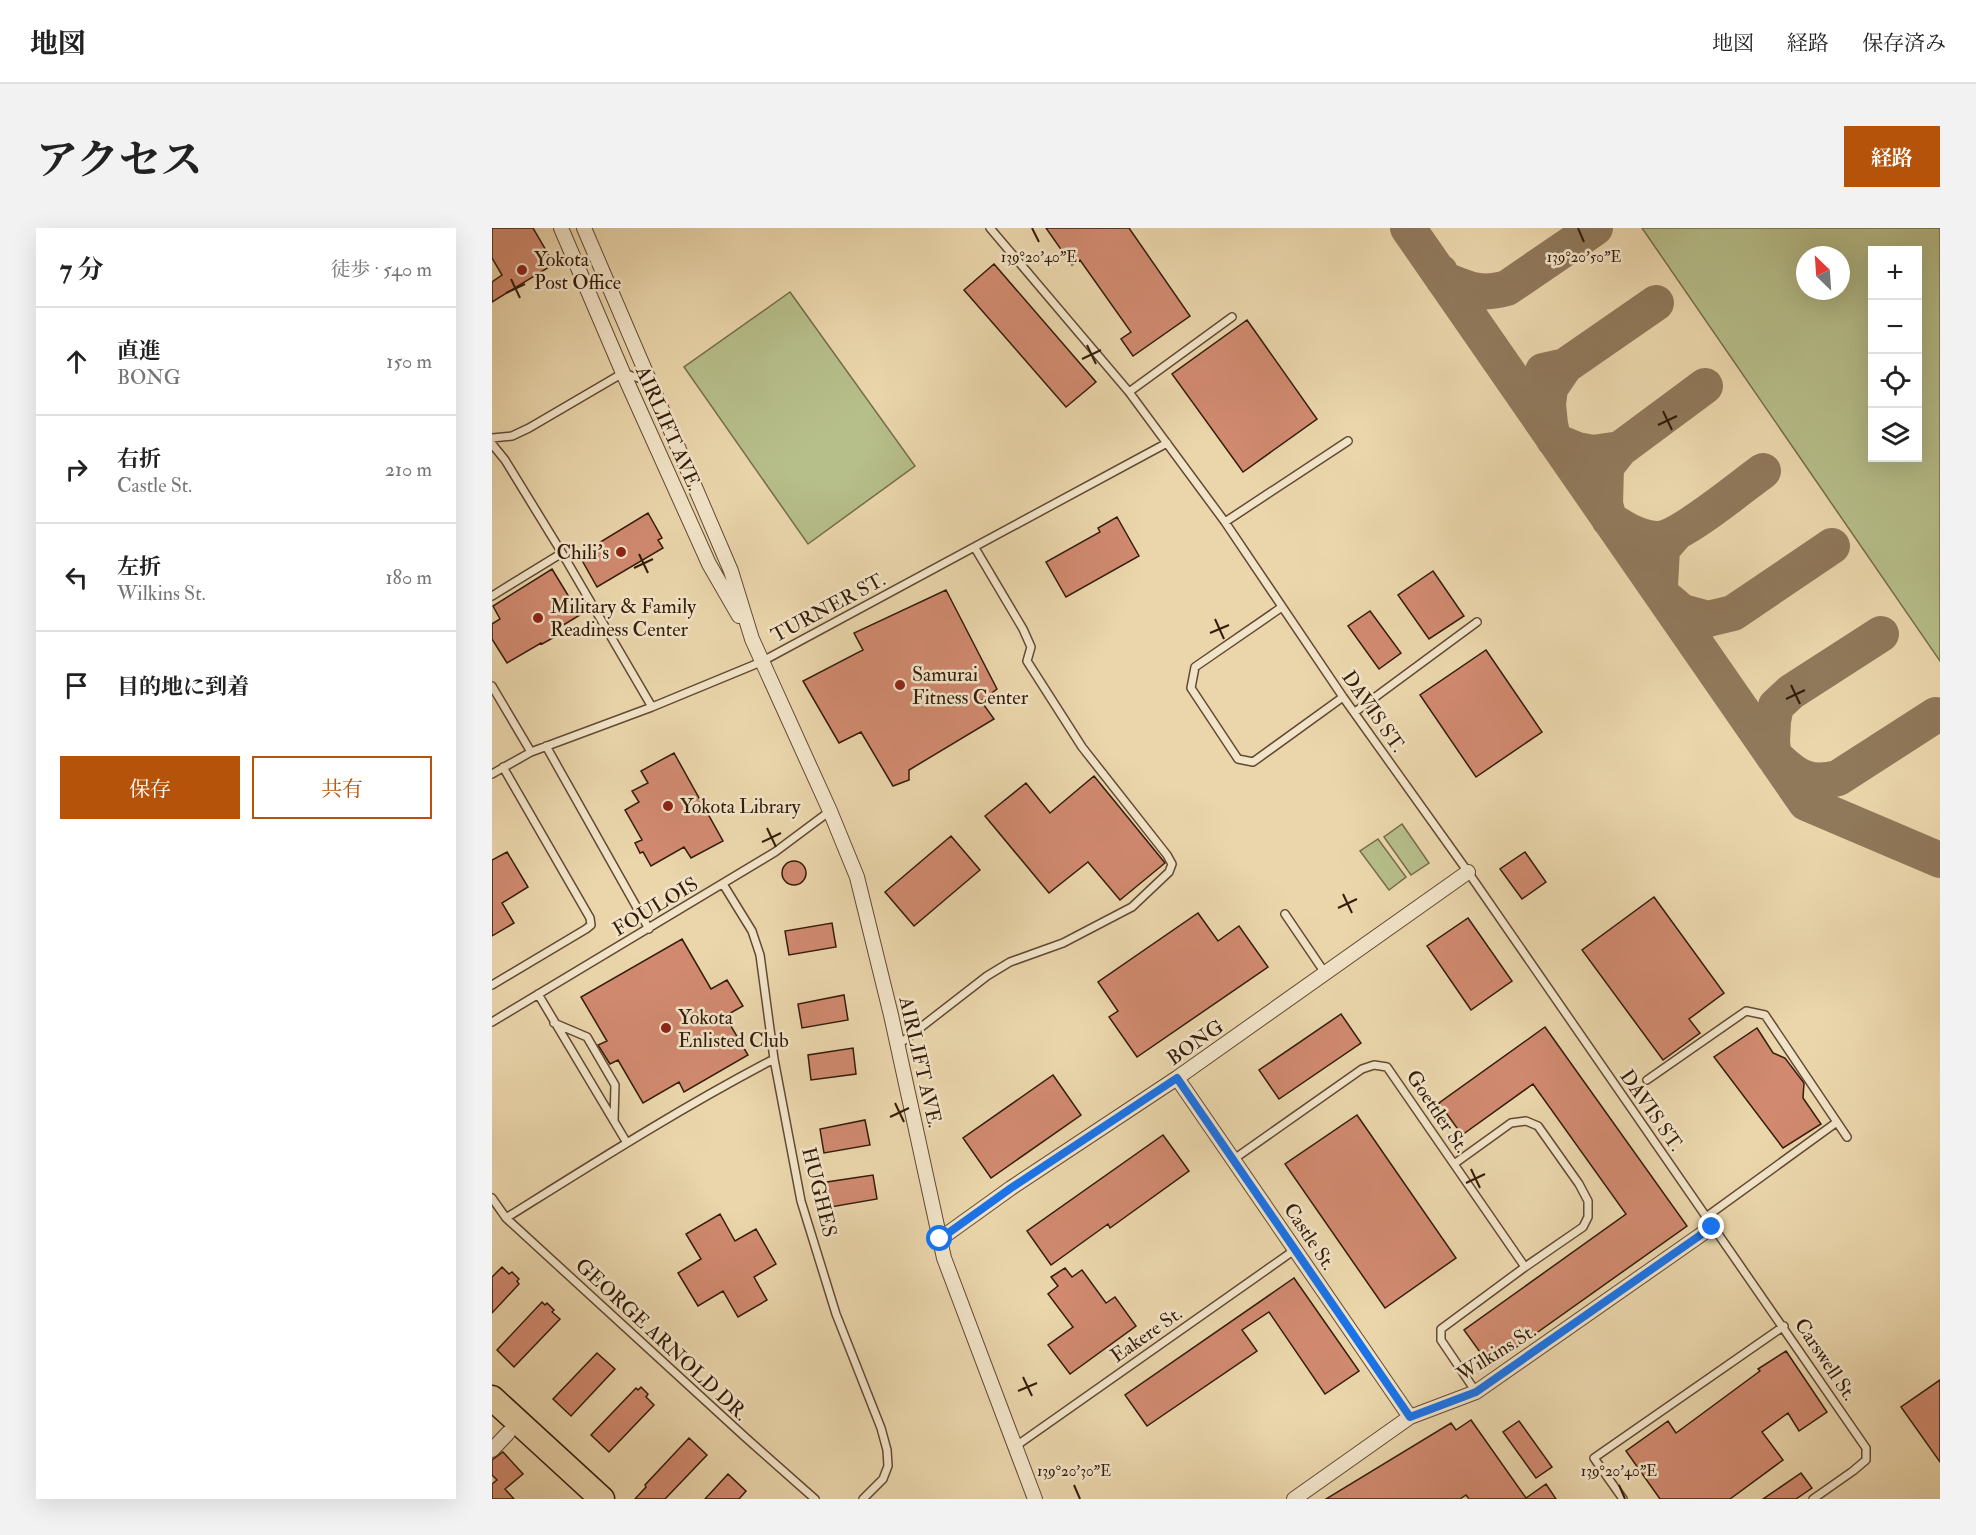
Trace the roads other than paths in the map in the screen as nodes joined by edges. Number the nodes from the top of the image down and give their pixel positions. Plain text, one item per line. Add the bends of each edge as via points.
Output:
1 (561, 228) edge
2 (584, 228) edge
3 (990, 228) edge
4 (1232, 317) dead end
5 (623, 373) junction
6 (648, 381) junction
7 (1129, 392) junction
8 (492, 438) edge
9 (1348, 441) dead end
10 (1167, 443) junction
11 (492, 444) edge
12 (1225, 522) junction
13 (975, 548) junction
14 (562, 553) junction
15 (492, 596) edge
16 (1282, 607) junction
17 (1477, 622) dead end
18 (752, 639) junction
19 (762, 662) junction
20 (492, 686) edge
21 (1343, 697) junction
22 (652, 707) junction
23 (1355, 712) junction
24 (546, 746) junction
25 (531, 752) junction
26 (503, 767) junction
27 (492, 774) edge
28 (830, 811) junction
29 (1468, 872) junction
30 (723, 884) junction
31 (1285, 914) dead end
32 (649, 928) junction
33 (1325, 973) junction
34 (492, 986) edge
35 (538, 994) junction
36 (492, 1022) edge
37 (554, 1023) junction
38 (898, 1046) junction
39 (774, 1059) junction
40 (1177, 1078) junction
41 (1647, 1080) dead end
42 (614, 1121) junction
43 (1837, 1122) junction
44 (1847, 1137) dead end
45 (627, 1143) junction
46 (1234, 1159) junction
47 (1454, 1164) junction
48 (492, 1198) edge
49 (506, 1218) junction
50 (1709, 1222) junction
51 (940, 1239) junction
52 (1296, 1249) junction
53 (1525, 1267) junction
54 (1784, 1326) junction
55 (1476, 1392) junction
56 (492, 1398) edge
57 (1410, 1417) junction
58 (497, 1434) edge
59 (1016, 1446) junction
60 (578, 1499) edge
61 (602, 1499) edge
62 (814, 1499) edge
63 (863, 1499) edge
64 (1035, 1499) edge
65 (1294, 1499) edge
66 (1623, 1499) edge
67 (1812, 1499) edge

1 - 5 street, AIRLIFT AVE.
2 - 6 street, AIRLIFT AVE.
3 - 7 lane, DAVIS ST.
4 - 7 lane
5 - 6 lane
5 - 8 lane via 512,436
5 - 18 street, AIRLIFT AVE. via 709,564
6 - 18 street, AIRLIFT AVE. via 731,571
7 - 10 lane, DAVIS ST.
9 - 12 lane
10 - 12 lane, DAVIS ST.
10 - 13 lane, TURNER ST.
11 - 14 lane
12 - 16 lane, DAVIS ST.
13 - 19 lane, TURNER ST.
13 - 38 lane via 1023,629 1030,647 1027,661 1082,747 1172,864 1169,872 1132,907 1063,943 1010,962
14 - 15 lane
14 - 22 lane
16 - 21 lane, DAVIS ST.
16 - 21 lane via 1195,667 1191,688 1238,759 1253,762
17 - 23 lane
18 - 19 street, AIRLIFT AVE.
19 - 22 lane, TURNER ST.
19 - 28 street, AIRLIFT AVE.
20 - 25 lane
21 - 23 lane, DAVIS ST.
22 - 24 lane, TURNER ST.
23 - 29 lane, DAVIS ST.
24 - 25 lane, TURNER ST.
24 - 32 lane
25 - 26 lane, TURNER ST.
26 - 27 lane, TURNER ST.
26 - 34 lane via 591,925
28 - 30 lane, FOULOIS
28 - 38 street, AIRLIFT AVE. via 857,877
29 - 33 street, BONG
29 - 50 lane, DAVIS ST.
30 - 32 lane, FOULOIS
30 - 39 lane, HUGHES via 752,930 760,956
31 - 33 lane
32 - 35 lane, FOULOIS
33 - 40 street, BONG
35 - 36 lane, FOULOIS
35 - 37 lane
37 - 42 lane
37 - 42 lane via 587,1036 615,1085
38 - 51 street, AIRLIFT AVE.
39 - 45 lane
39 - 63 lane, HUGHES via 801,1201 836,1314 888,1450 883,1479
40 - 46 street, Castle St.
40 - 51 street, BONG
41 - 43 lane via 1746,1011 1755,1012 1765,1015
42 - 45 lane
43 - 44 lane
43 - 50 lane
45 - 49 lane
46 - 47 lane, Goettler St. via 1362,1069 1374,1065 1387,1067
46 - 52 street, Castle St.
47 - 53 lane, Goettler St.
47 - 53 lane via 1511,1124 1526,1121 1538,1126 1579,1184 1588,1201 1588,1217 1583,1227
48 - 49 lane, GEORGE ARNOLD DR.
49 - 62 lane, GEORGE ARNOLD DR.
50 - 54 lane, Carswell St.
50 - 55 street, Wilkins St.
51 - 59 street, AIRLIFT AVE.
52 - 57 street, Castle St.
52 - 59 lane, Eakere St.
53 - 55 lane via 1441,1329 1441,1340
54 - 66 lane via 1594,1458
54 - 67 lane, Carswell St. via 1866,1448 1866,1460
55 - 57 street, Wilkins St.
56 - 61 highway
57 - 65 street, Wilkins St.
58 - 60 highway
59 - 64 street, AIRLIFT AVE.

